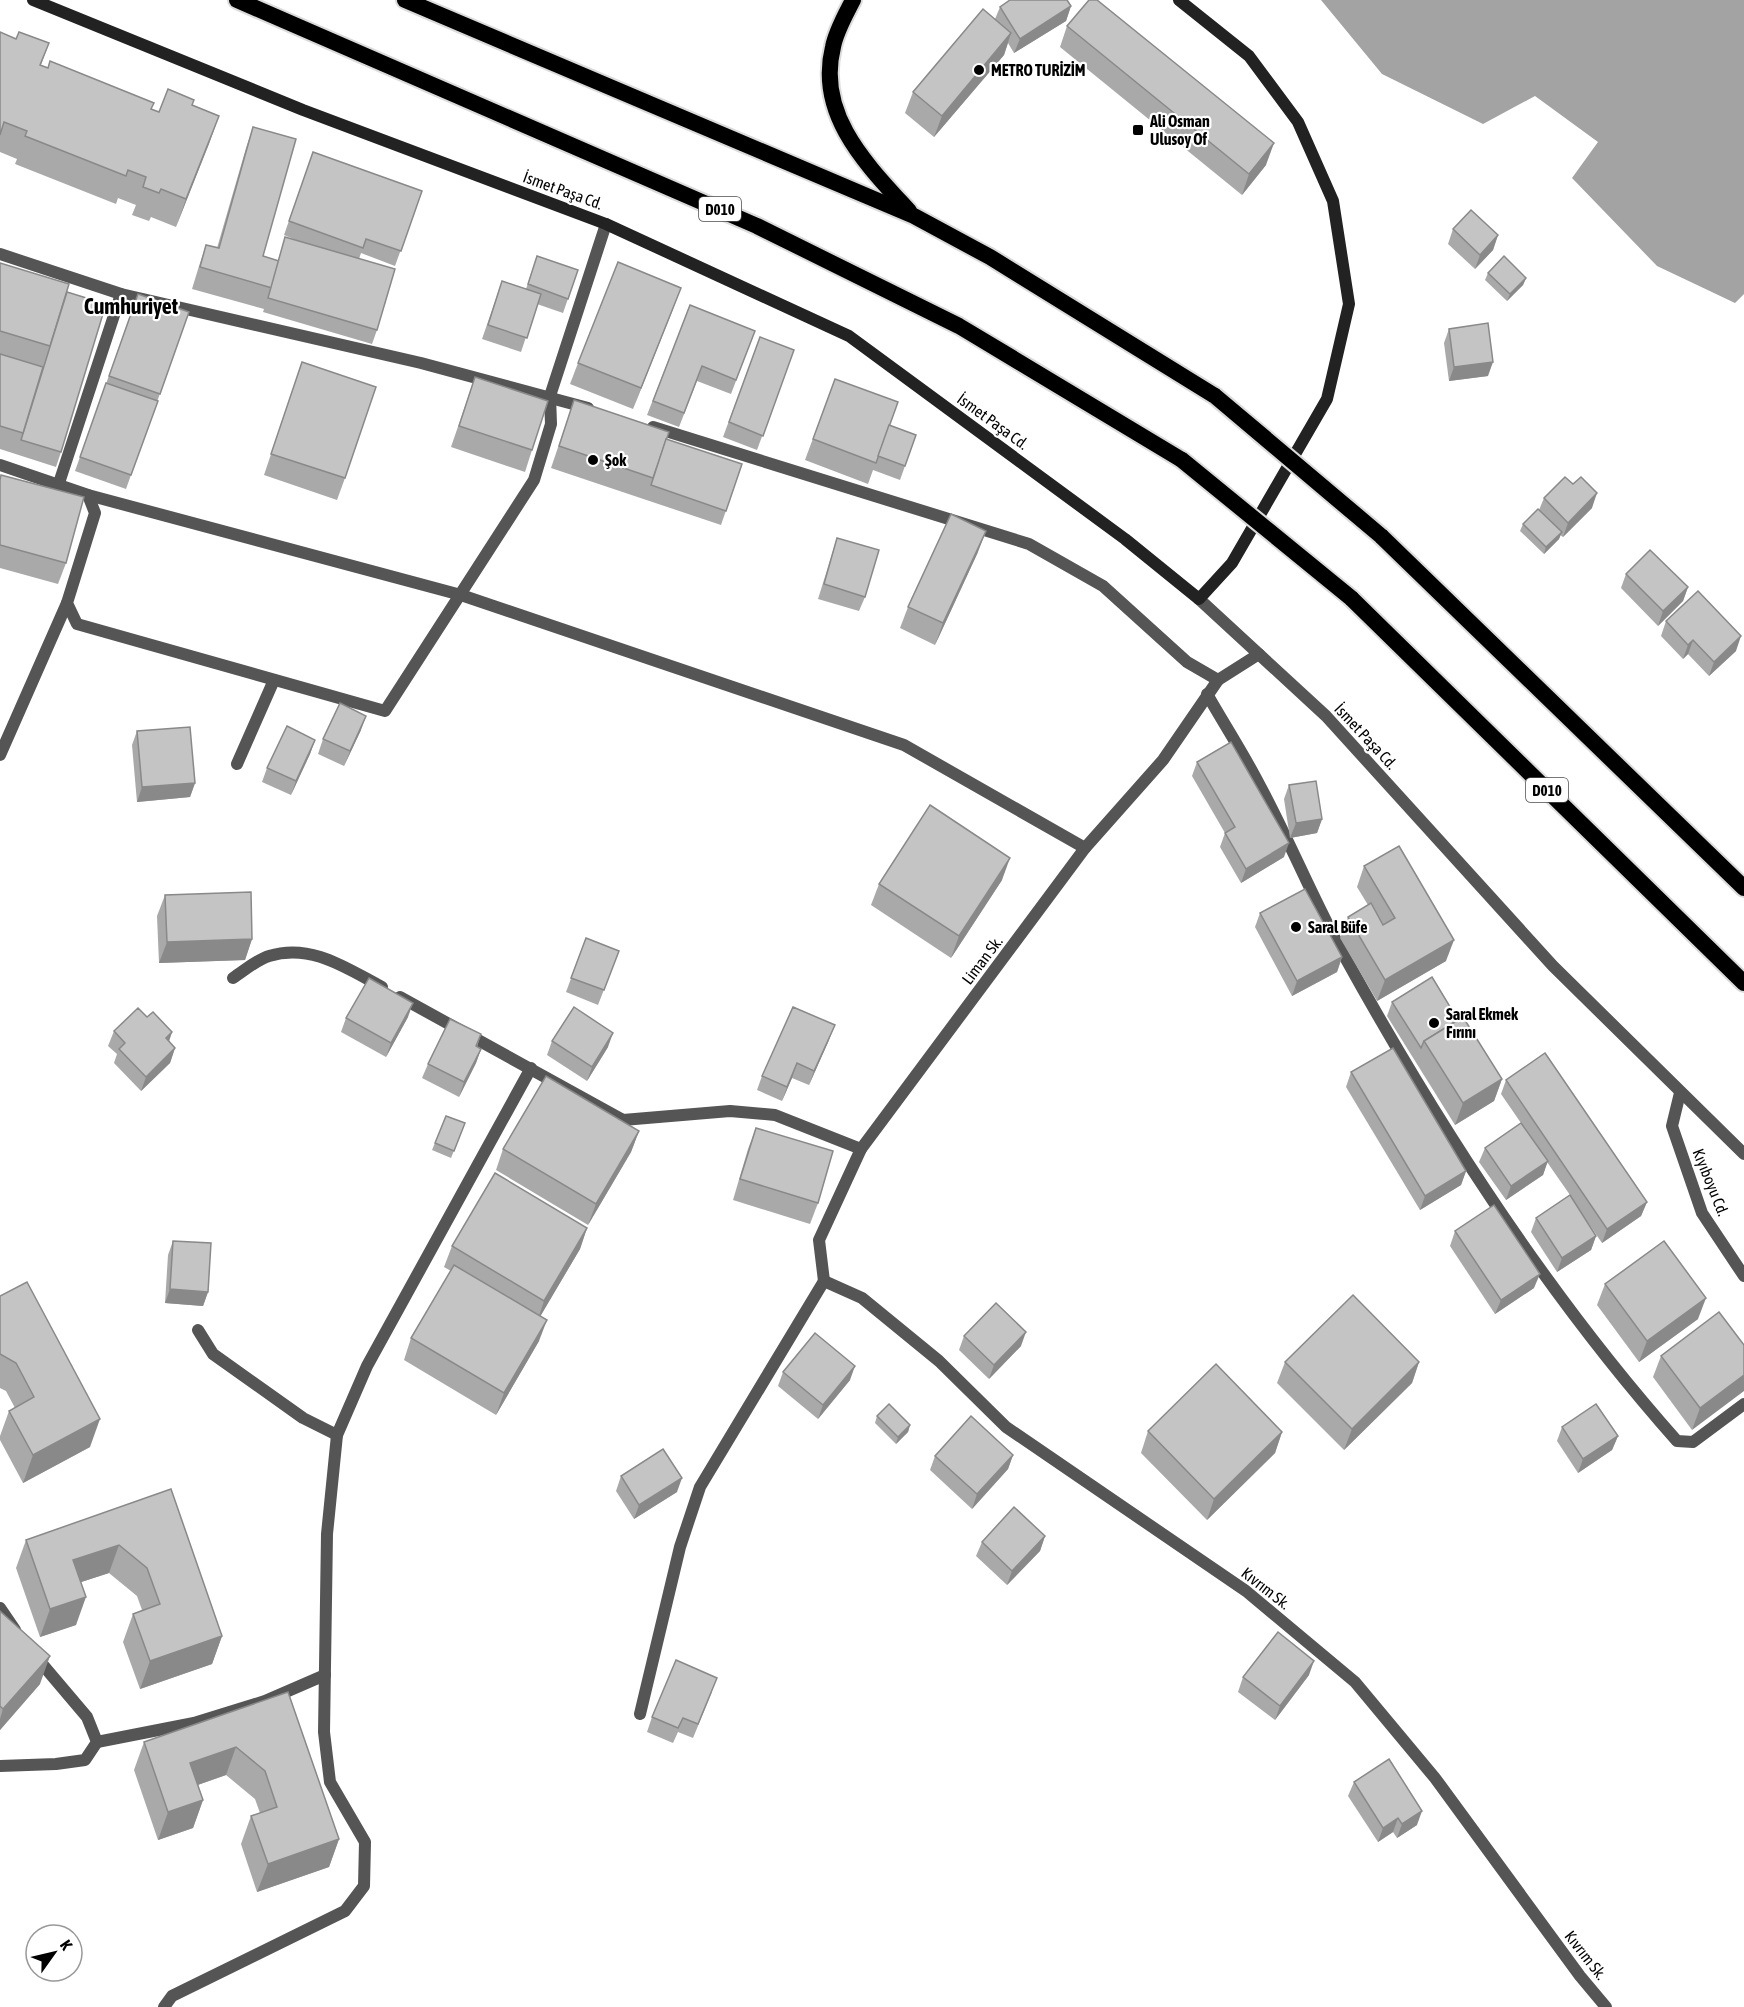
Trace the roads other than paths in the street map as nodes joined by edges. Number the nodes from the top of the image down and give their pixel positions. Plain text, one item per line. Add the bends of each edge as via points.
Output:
1 (33, 0) edge
2 (237, 0) edge
3 (405, 0) edge
4 (853, 0) edge
5 (1179, 0) edge
6 (914, 216) junction
7 (606, 224) junction
8 (0, 254) edge
9 (121, 294) junction
10 (550, 396) junction
11 (596, 410) edge
12 (641, 424) edge
13 (0, 465) edge
14 (59, 483) junction
15 (88, 495) junction
16 (461, 595) junction
17 (1199, 599) junction
18 (67, 603) junction
19 (1259, 654) junction
20 (274, 680) junction
21 (1218, 680) junction
22 (1207, 694) junction
23 (0, 755) edge
24 (237, 764) dead end
25 (1084, 848) junction
26 (1744, 888) edge
27 (233, 978) dead end
28 (1744, 983) edge
29 (531, 1068) junction
30 (1680, 1093) junction
31 (861, 1149) junction
32 (1744, 1154) edge
33 (1744, 1276) edge
34 (824, 1281) junction
35 (198, 1330) dead end
36 (1744, 1404) edge
37 (338, 1435) junction
38 (0, 1608) edge
39 (325, 1675) junction
40 (640, 1714) dead end
41 (97, 1742) junction
42 (0, 1766) edge
43 (164, 2007) edge
44 (1606, 2007) edge

1 - 7 main road, İsmet Paşa Cd. via 303,110
2 - 28 highway, D010, bridge via 757,225 959,326 1182,460 1351,598
3 - 6 highway
4 - 6 highway via 833,47 829,92 848,139
5 - 17 main road via 1249,56 1298,122 1333,201 1349,304 1327,399 1232,563
6 - 26 highway, bridge via 990,257 1215,396 1381,536
7 - 10 street
7 - 17 main road, İsmet Paşa Cd. via 849,336 1125,539
8 - 9 street
9 - 10 street
9 - 14 street
10 - 11 street
10 - 16 street via 551,424 534,480
12 - 21 street via 1029,544 1103,585 1187,662
13 - 14 street
14 - 15 street
15 - 16 street
15 - 18 street via 95,513
16 - 20 street via 385,711
16 - 25 street via 904,745
17 - 19 street, İsmet Paşa Cd.
18 - 20 street via 77,624
18 - 23 street
19 - 21 street, Liman Sk.
19 - 30 street, İsmet Paşa Cd. via 1326,716 1553,966
20 - 24 street
21 - 22 street, Liman Sk.
22 - 25 street, Liman Sk. via 1164,760
22 - 36 street via 1260,784 1345,957 1438,1120 1592,1340 1677,1441 1693,1442
25 - 31 street, Liman Sk.
27 - 29 street via 267,956 300,950 337,963
29 - 31 street via 623,1120 730,1111 776,1115
29 - 37 street via 367,1366
30 - 32 street, İsmet Paşa Cd.
30 - 33 street, Kıyıboyu Cd. via 1672,1126 1702,1213
31 - 34 street, Liman Sk. via 819,1240
34 - 40 street via 700,1487 680,1547
34 - 44 street, Kıvrım Sk. via 862,1298 939,1361 1006,1427 1246,1591 1355,1682 1435,1778
35 - 37 street via 213,1354 303,1418
37 - 39 street via 327,1534
38 - 41 street via 87,1717
39 - 41 street via 265,1701 194,1724
39 - 43 street via 324,1732 330,1782 365,1842 364,1886 345,1911 172,1996
41 - 42 street via 85,1760

